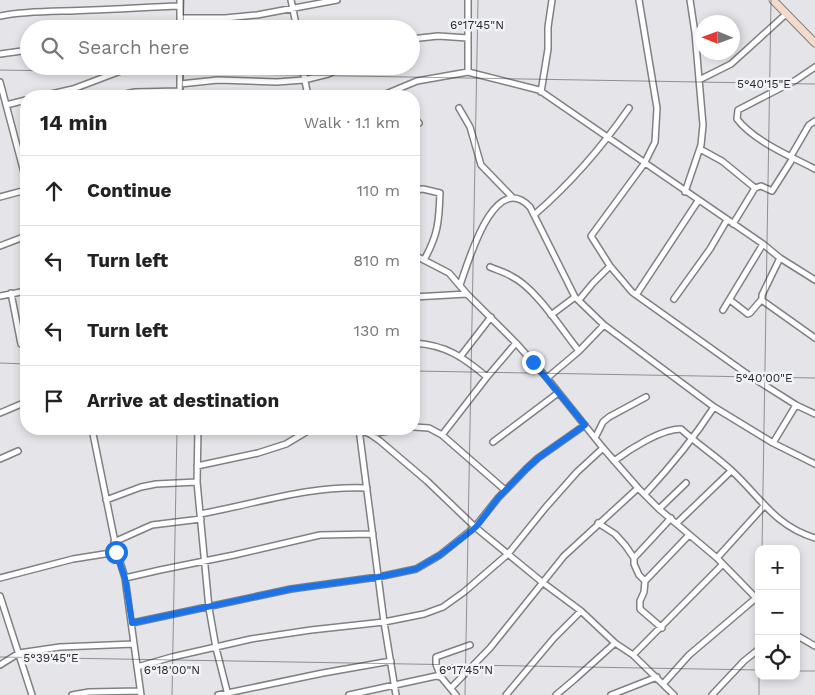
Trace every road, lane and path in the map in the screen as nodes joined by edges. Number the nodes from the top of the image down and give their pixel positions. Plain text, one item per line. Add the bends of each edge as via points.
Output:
1 (291, 0) edge
2 (337, 0) edge
3 (468, 0) edge
4 (552, 0) edge
5 (639, 0) edge
6 (690, 0) edge
7 (773, 0) edge
8 (180, 3) edge
9 (293, 8) junction
10 (786, 14) junction
11 (0, 16) edge
12 (180, 18) joint
13 (295, 20) edge
14 (420, 38) edge
15 (468, 38) junction
16 (815, 43) edge
17 (20, 51) edge
18 (0, 54) edge
19 (815, 67) edge
20 (468, 72) junction
21 (110, 75) edge
22 (180, 75) edge
23 (303, 75) edge
24 (324, 75) edge
25 (304, 80) junction
26 (699, 80) junction
27 (0, 82) edge
28 (180, 84) junction
29 (69, 90) edge
30 (180, 90) edge
31 (306, 90) edge
32 (395, 90) edge
33 (541, 92) junction
34 (20, 102) edge
35 (6, 105) junction
36 (459, 108) dead end
37 (629, 108) dead end
38 (815, 122) edge
39 (608, 138) junction
40 (700, 149) junction
41 (20, 155) edge
42 (792, 157) junction
43 (644, 164) junction
44 (815, 169) edge
45 (755, 188) junction
46 (420, 189) edge
47 (20, 192) edge
48 (685, 192) junction
49 (0, 197) edge
50 (512, 197) junction
51 (698, 201) junction
52 (534, 215) junction
53 (727, 220) junction
54 (733, 224) junction
55 (20, 238) edge
56 (763, 244) junction
57 (0, 246) edge
58 (780, 258) junction
59 (420, 259) edge
60 (424, 260) junction
61 (610, 266) junction
62 (490, 267) dead end
63 (815, 280) edge
64 (460, 285) junction
65 (20, 292) edge
66 (11, 293) junction
67 (467, 294) junction
68 (636, 295) junction
69 (0, 296) edge
70 (420, 297) edge
71 (577, 299) junction
72 (674, 299) dead end
73 (762, 299) junction
74 (730, 300) junction
75 (723, 310) dead end
76 (551, 315) junction
77 (491, 317) junction
78 (604, 325) junction
79 (815, 338) edge
80 (20, 341) edge
81 (516, 343) junction
82 (420, 344) edge
83 (579, 351) junction
84 (460, 357) junction
85 (487, 377) junction
86 (547, 378) junction
87 (558, 393) junction
88 (646, 397) dead end
89 (20, 405) edge
90 (796, 405) junction
91 (714, 407) junction
92 (0, 414) edge
93 (815, 414) edge
94 (585, 425) junction
95 (420, 427) edge
96 (93, 435) edge
97 (198, 435) edge
98 (301, 435) edge
99 (359, 435) edge
100 (371, 435) edge
101 (442, 435) junction
102 (595, 438) junction
103 (693, 440) junction
104 (492, 442) dead end
105 (773, 442) junction
106 (603, 448) junction
107 (18, 451) dead end
108 (0, 459) edge
109 (614, 461) junction
110 (815, 464) edge
111 (197, 466) junction
112 (731, 471) junction
113 (197, 482) junction
114 (686, 483) dead end
115 (367, 488) junction
116 (638, 488) junction
117 (506, 490) junction
118 (645, 494) junction
119 (106, 500) junction
120 (764, 506) junction
121 (659, 509) junction
122 (200, 517) junction
123 (671, 518) junction
124 (598, 523) junction
125 (677, 524) junction
126 (476, 527) junction
127 (373, 534) junction
128 (689, 535) junction
129 (815, 538) edge
130 (114, 542) junction
131 (116, 552) junction
132 (508, 554) junction
133 (634, 558) junction
134 (717, 558) junction
135 (204, 562) junction
136 (722, 565) junction
137 (378, 577) junction
138 (0, 578) edge
139 (125, 578) junction
140 (645, 581) junction
141 (542, 582) junction
142 (0, 596) edge
143 (755, 597) edge
144 (755, 601) edge
145 (209, 608) junction
146 (580, 611) junction
147 (384, 622) junction
148 (132, 623) junction
149 (662, 628) junction
150 (798, 635) edge
151 (615, 643) junction
152 (134, 644) junction
153 (470, 645) dead end
154 (815, 646) edge
155 (216, 648) junction
156 (755, 652) edge
157 (19, 653) junction
158 (633, 655) junction
159 (391, 662) junction
160 (0, 666) edge
161 (137, 667) junction
162 (442, 677) junction
163 (656, 677) junction
164 (664, 683) junction
165 (394, 684) junction
166 (451, 688) junction
167 (141, 693) edge
168 (228, 694) edge
169 (32, 695) edge
170 (72, 695) edge
171 (218, 695) edge
172 (349, 695) edge
173 (396, 695) edge
174 (456, 695) edge
175 (506, 695) edge
176 (556, 695) edge
177 (611, 695) edge
178 (674, 695) edge
179 (712, 695) edge

1 - 9 street
2 - 9 street
3 - 15 street
4 - 33 street
5 - 43 street via 657,108 655,142
6 - 26 street
7 - 10 street
8 - 11 street
8 - 12 street
9 - 12 street via 226,18
9 - 13 street
10 - 16 street
10 - 26 street via 731,64
14 - 15 street
15 - 20 street
17 - 18 street
19 - 42 street via 738,110 737,118 746,130
20 - 32 street via 417,81
20 - 33 street
21 - 29 street
22 - 28 street
23 - 25 street
24 - 25 street
25 - 28 street via 218,80
25 - 31 street
26 - 40 street via 703,125
27 - 35 street
28 - 30 street
33 - 39 street
34 - 35 street
35 - 41 street
36 - 50 street via 470,127 481,165
37 - 39 street
38 - 42 street via 809,125
39 - 43 street
39 - 52 street via 557,195
40 - 45 street via 722,161
40 - 48 street
42 - 44 street
42 - 45 street via 772,190 761,186
43 - 48 street
43 - 61 street via 591,236
45 - 54 street
46 - 60 street via 440,193 435,240
47 - 49 street
48 - 51 street
50 - 52 street via 525,202
50 - 64 street via 487,217
51 - 53 street
51 - 68 street
52 - 71 street
53 - 54 street
53 - 72 street
54 - 56 street
55 - 57 street
56 - 58 street
56 - 74 street
58 - 63 street
58 - 73 street
59 - 60 street
60 - 64 street via 450,273
61 - 68 street
61 - 71 street
62 - 76 street via 521,282
64 - 67 street
65 - 66 street
66 - 69 street
66 - 80 street
67 - 70 street
67 - 77 street
68 - 90 street
71 - 76 street
71 - 78 street
73 - 74 street via 749,314
73 - 79 street
74 - 75 street
76 - 83 street
77 - 81 street
77 - 84 street
78 - 83 street
78 - 91 street
81 - 85 street
81 - 86 street
82 - 84 street via 436,346
83 - 86 street
84 - 85 street
85 - 101 street
86 - 87 street
87 - 94 street
87 - 104 street
88 - 102 street via 609,417
89 - 92 street
90 - 93 street
90 - 105 street
91 - 103 street
91 - 105 street
94 - 102 street
94 - 117 street via 538,458
95 - 101 street
96 - 119 street
97 - 111 street
98 - 111 street via 286,444 258,453
99 - 115 street
100 - 126 street
101 - 117 street
102 - 106 street
103 - 109 street via 681,429 676,429 654,437
103 - 112 street
103 - 118 street
105 - 110 street
106 - 109 street
106 - 132 street via 577,472
107 - 108 street
109 - 116 street
111 - 113 street
112 - 120 street
112 - 125 street
113 - 119 street via 156,484
113 - 122 street
114 - 121 street
115 - 122 street via 301,492
115 - 127 street
116 - 118 street
116 - 124 street
117 - 126 street
118 - 121 street
119 - 130 street
120 - 129 street via 785,524
120 - 134 street
121 - 123 street
122 - 130 street via 152,525
122 - 135 street
123 - 125 street
123 - 133 street
124 - 133 street via 615,534
124 - 141 street
125 - 128 street
126 - 132 street
126 - 137 street via 416,569
127 - 135 street via 320,535
127 - 137 street
128 - 134 street
128 - 140 street
130 - 131 street
131 - 138 street
131 - 139 street
132 - 141 street
132 - 147 street via 443,607
133 - 140 street via 634,564
134 - 136 street
135 - 139 street
135 - 145 street
136 - 143 street
136 - 149 street
137 - 145 street via 291,589
137 - 147 street
139 - 148 street
140 - 149 street via 640,609
141 - 146 street
141 - 166 street via 490,648
142 - 157 street
144 - 164 street via 690,655
145 - 148 street
145 - 155 street
146 - 151 street
146 - 175 street
147 - 155 street via 268,636
147 - 159 street
148 - 152 street
149 - 158 street
150 - 154 street
151 - 158 street
151 - 176 street
152 - 157 street via 60,647
152 - 161 street
153 - 162 street via 436,657
155 - 161 street
155 - 168 street
156 - 179 street
157 - 160 street
157 - 169 street
158 - 163 street
159 - 165 street
159 - 168 street
161 - 167 street
162 - 165 street
162 - 166 street
163 - 164 street
163 - 177 street
164 - 178 street
165 - 172 street
165 - 173 street
166 - 174 street
167 - 170 street via 89,692
168 - 171 street

